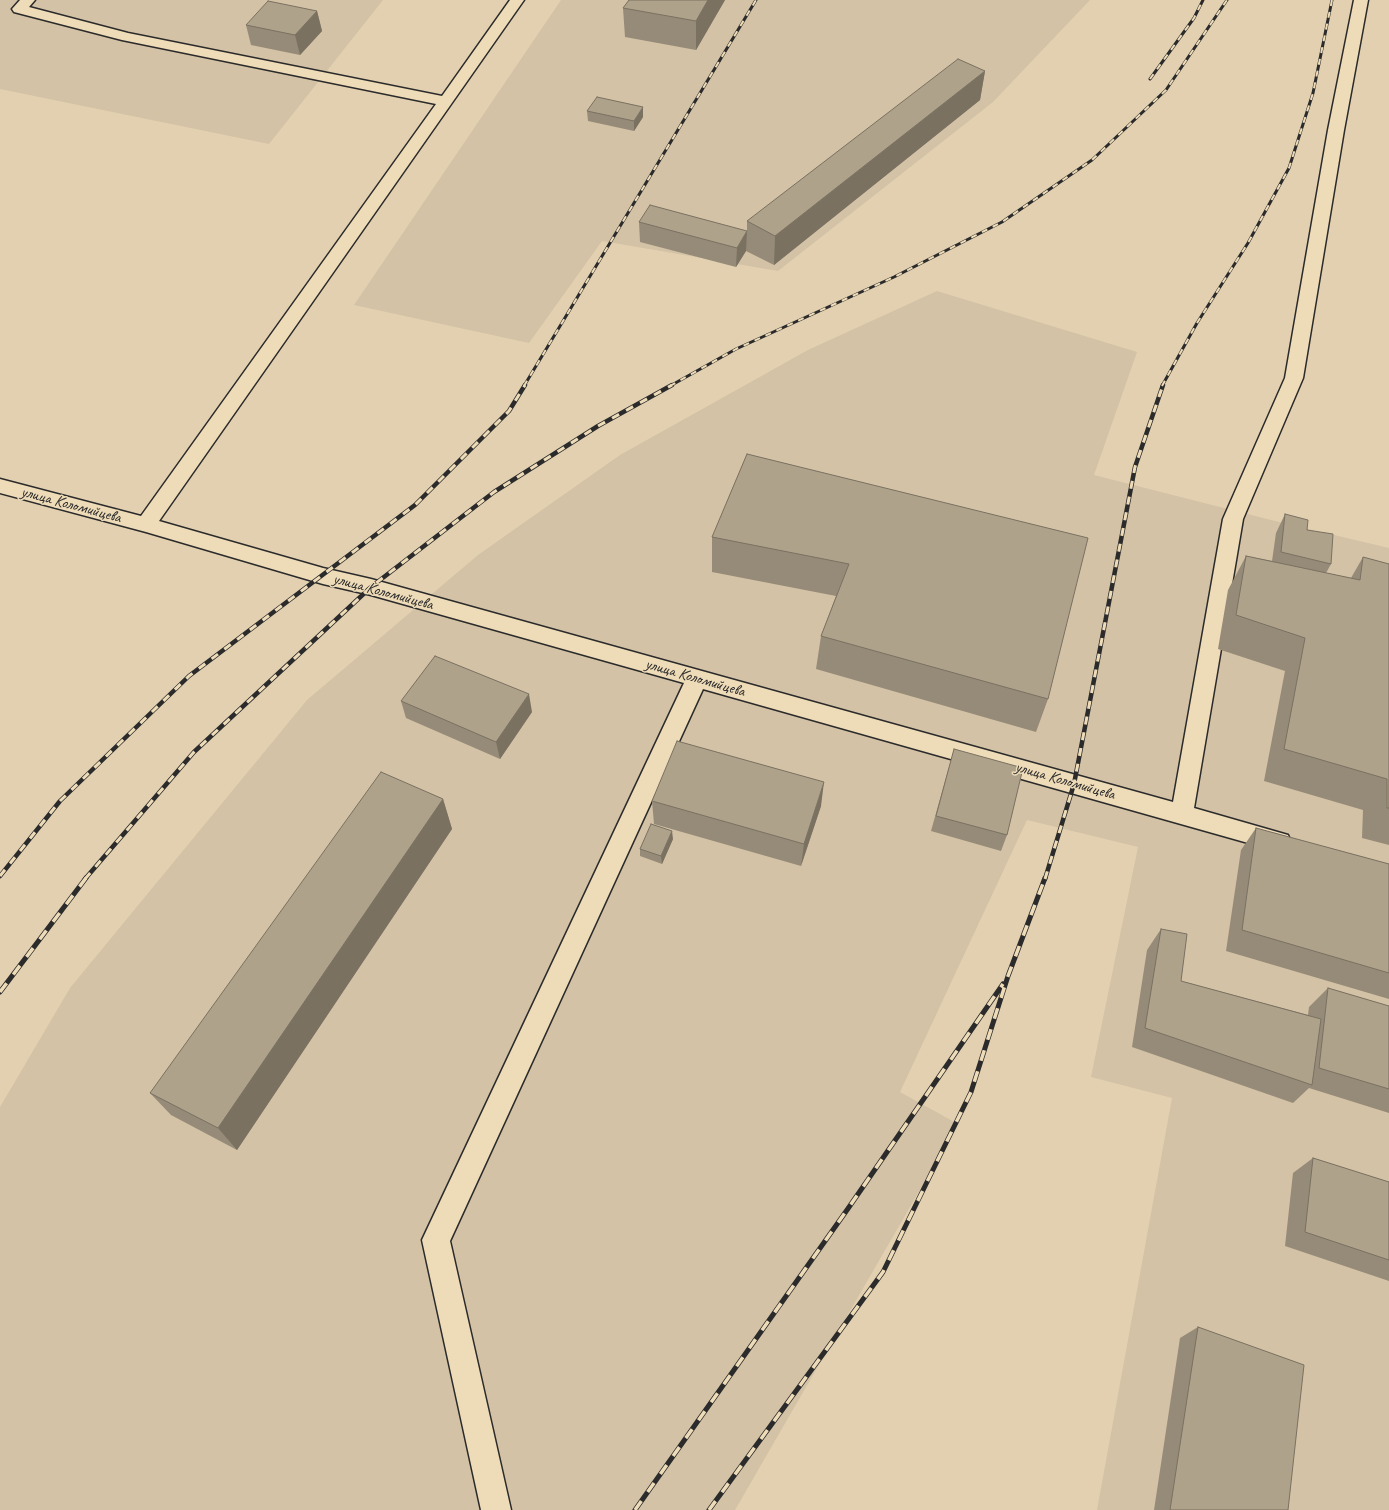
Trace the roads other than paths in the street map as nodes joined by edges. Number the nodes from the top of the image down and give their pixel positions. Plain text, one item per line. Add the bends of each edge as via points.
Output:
1 (517, 0) edge
2 (1361, 0) edge
3 (18, 5) edge
4 (446, 101) junction
5 (0, 486) edge
6 (146, 525) junction
7 (696, 679) junction
8 (1182, 814) junction
9 (1297, 847) edge
10 (496, 1510) edge

1 - 4 street
2 - 8 street via 1294,378 1233,519
3 - 4 street via 127,37
4 - 6 street
5 - 6 street, улица Коломийцева
6 - 7 street, улица Коломийцева
7 - 8 street, улица Коломийцева
7 - 10 street via 436,1240
8 - 9 street, улица Коломийцева

